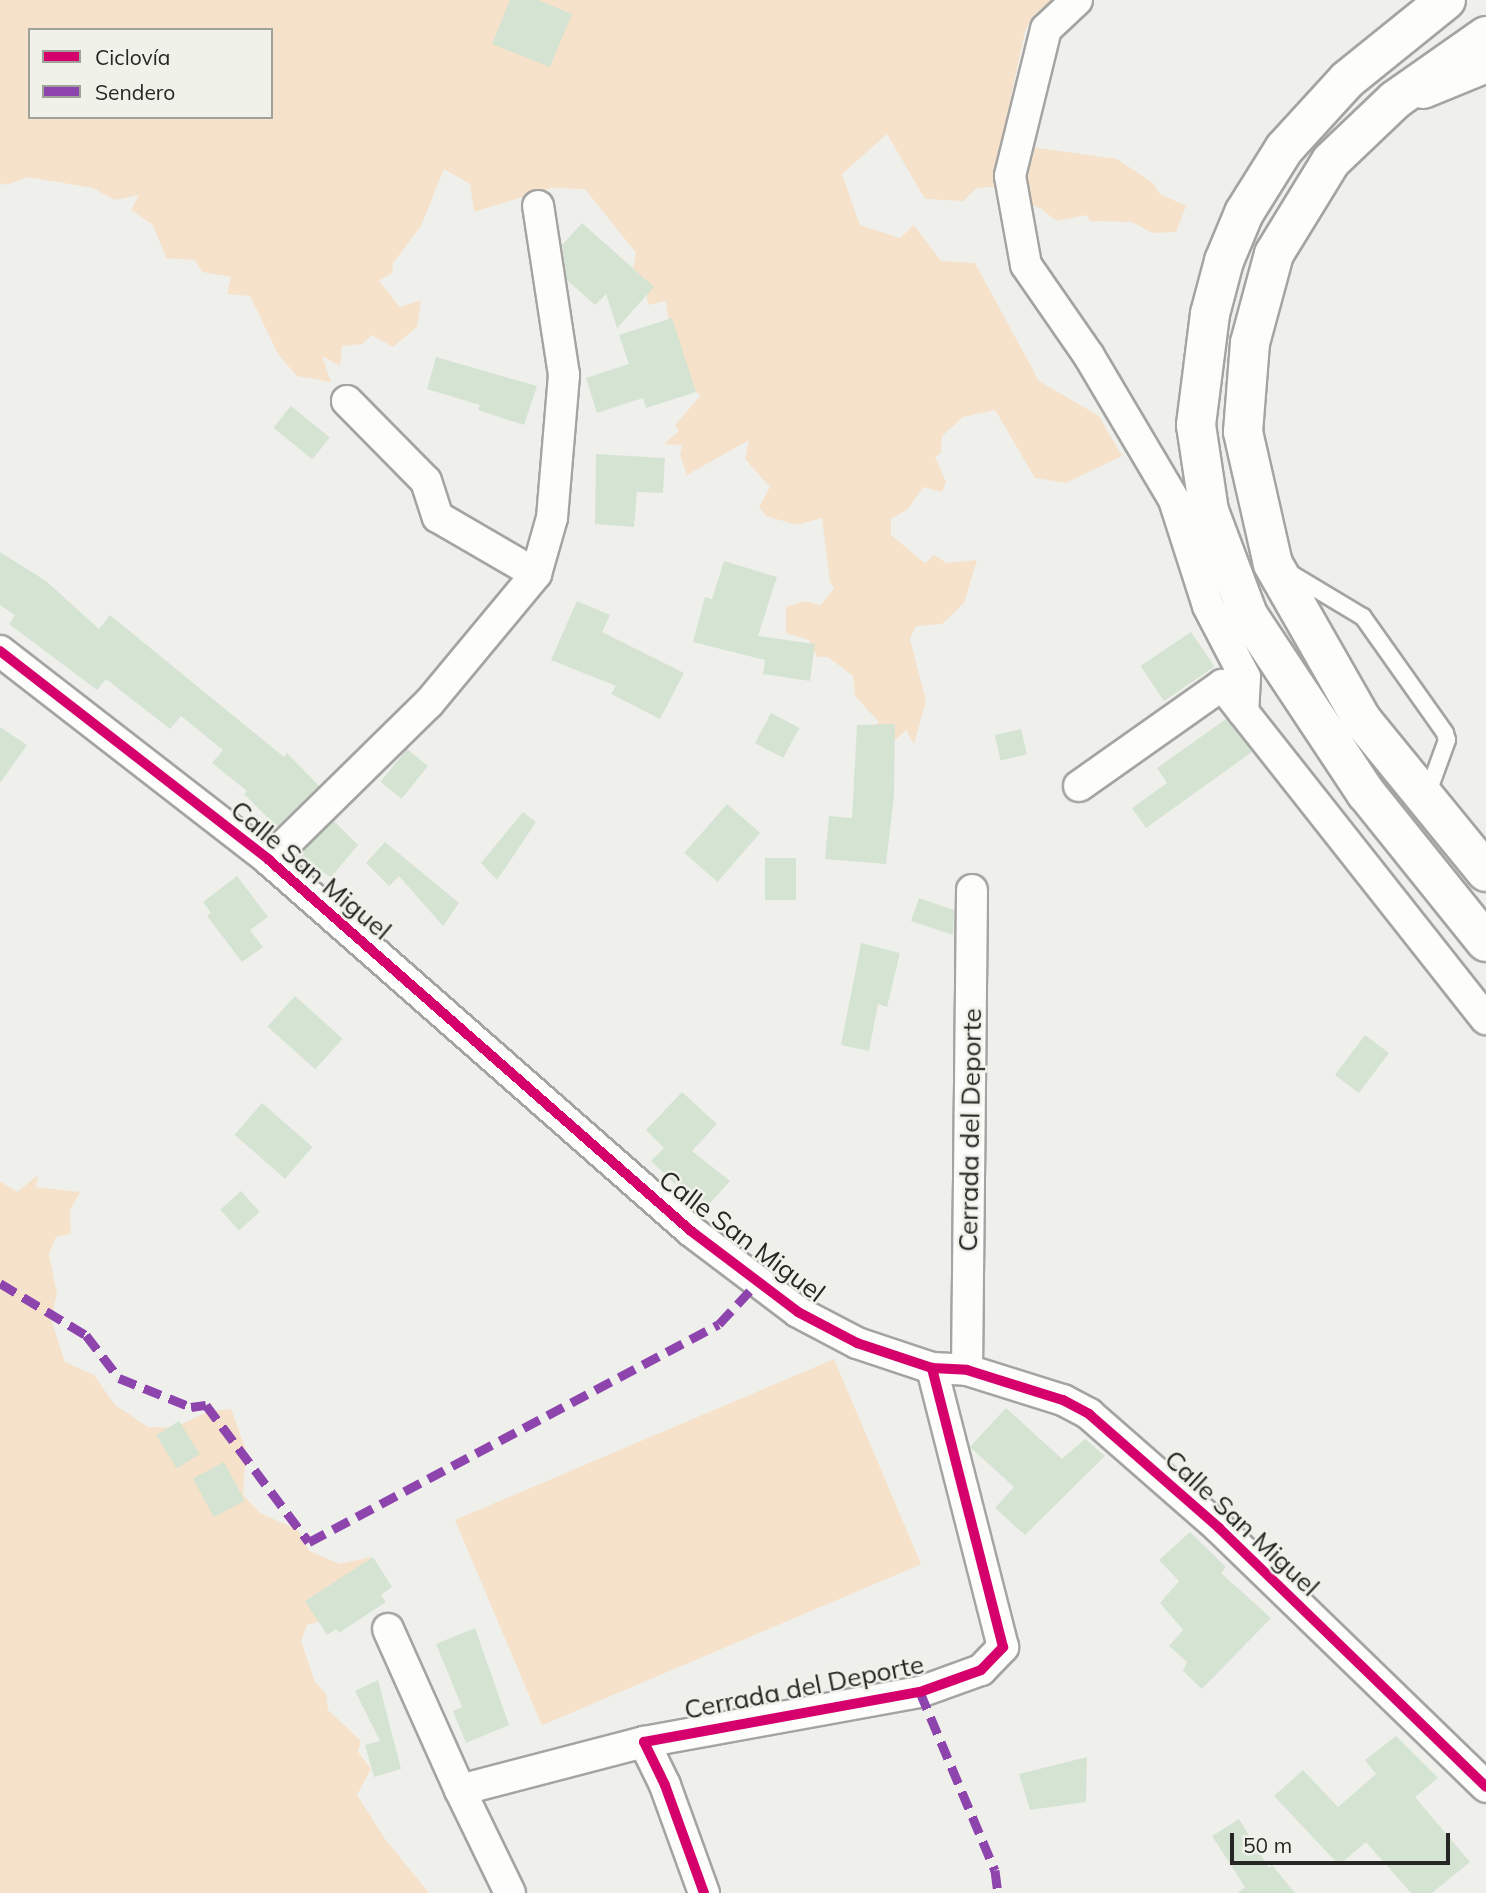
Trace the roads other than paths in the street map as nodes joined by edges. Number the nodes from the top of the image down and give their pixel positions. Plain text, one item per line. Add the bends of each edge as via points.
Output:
1 (1077, 0) edge
2 (1446, 0) edge
3 (1486, 36) edge
4 (1486, 63) edge
5 (1395, 100) junction
6 (538, 206) dead end
7 (347, 401) dead end
8 (1273, 565) junction
9 (536, 574) junction
10 (0, 651) edge
11 (1243, 712) junction
12 (1079, 786) dead end
13 (1426, 798) junction
14 (269, 860) junction
15 (1486, 872) edge
16 (972, 890) dead end
17 (1486, 942) edge
18 (1486, 1019) edge
19 (932, 1368) junction
20 (967, 1370) junction
21 (388, 1629) dead end
22 (644, 1742) junction
23 (1486, 1787) edge
24 (460, 1790) junction
25 (510, 1893) edge
26 (704, 1893) edge

1 - 11 street via 1046,29 1010,176 1026,265 1089,356 1174,500 1208,606 1245,677
2 - 17 main road via 1347,79 1284,149 1244,213 1224,261 1210,314 1196,425 1209,511 1248,615 1366,793
3 - 5 main road
4 - 5 main road
5 - 8 main road via 1331,161 1274,254 1256,313 1243,432
6 - 9 street via 564,375 552,518
7 - 9 street via 426,481 438,517
8 - 13 main road via 1362,720
8 - 13 lane via 1363,617 1445,733 1447,740
9 - 14 street via 429,704
10 - 14 street, Calle San Miguel
11 - 12 street via 1223,685
11 - 18 street
13 - 15 main road
14 - 19 street, Calle San Miguel via 593,1146 758,1283 798,1312 858,1343
16 - 20 street, Cerrada del Deporte
19 - 20 street, Calle San Miguel
19 - 22 street, Cerrada del Deporte via 1003,1647 997,1658 981,1670 920,1692
20 - 23 street, Calle San Miguel via 1062,1400 1089,1414 1219,1528
21 - 24 street
22 - 24 street, Cerrada del Deporte
22 - 26 street via 666,1785
24 - 25 street

